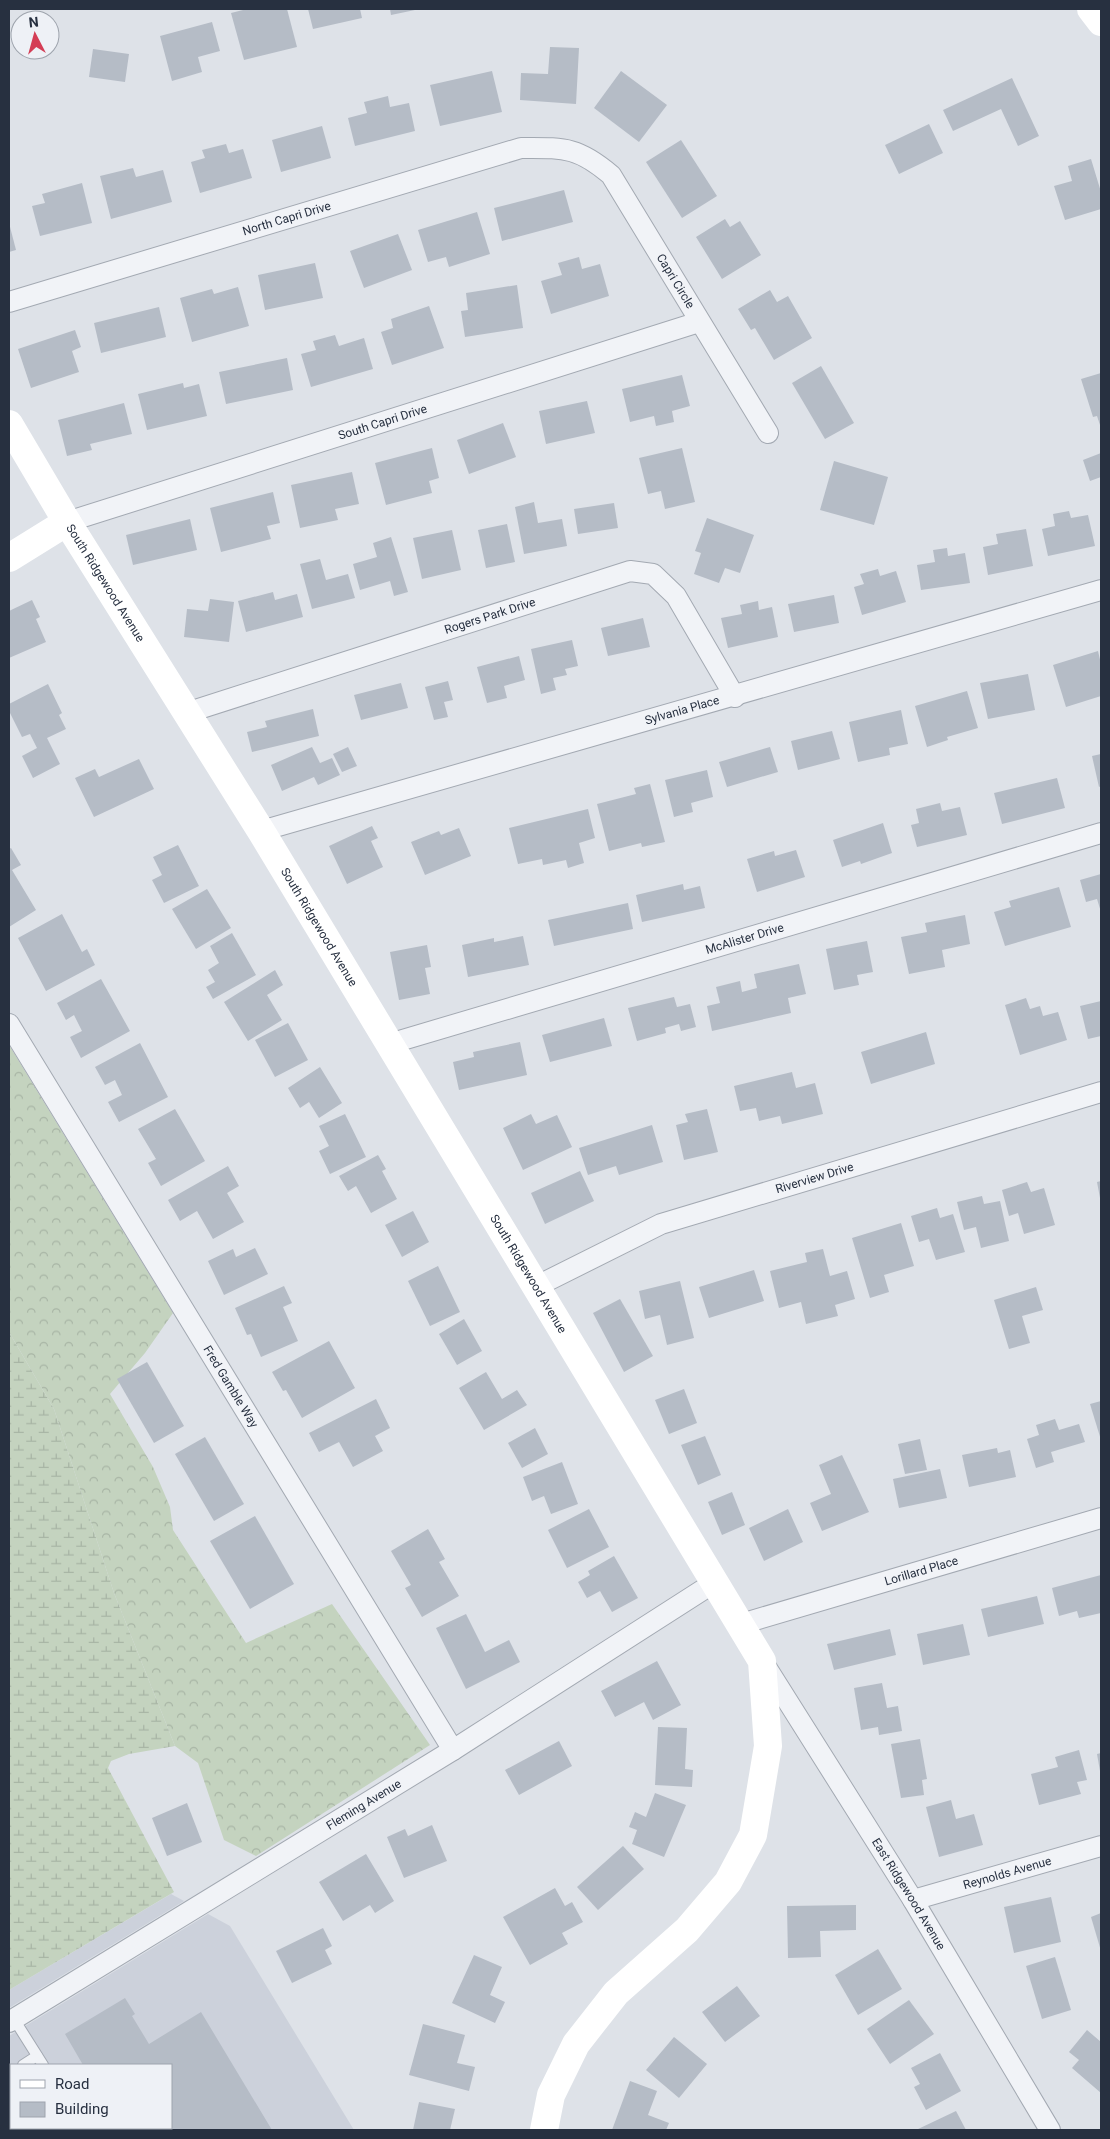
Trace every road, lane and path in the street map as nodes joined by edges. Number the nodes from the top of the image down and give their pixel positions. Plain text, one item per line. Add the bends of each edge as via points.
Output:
1 (1091, 9) edge
2 (1101, 22) edge
3 (567, 148) joint
4 (9, 302) edge
5 (699, 322) junction
6 (9, 424) edge
7 (768, 433) dead end
8 (67, 522) junction
9 (9, 558) edge
10 (1101, 590) edge
11 (735, 697) junction
12 (186, 713) junction
13 (261, 831) junction
14 (1101, 833) edge
15 (9, 1024) edge
16 (389, 1044) junction
17 (1101, 1092) edge
18 (536, 1286) junction
19 (1101, 1518) edge
20 (715, 1582) junction
21 (741, 1624) junction
22 (762, 1661) junction
23 (453, 1750) junction
24 (1101, 1846) edge
25 (913, 1900) junction
26 (11, 2021) edge
27 (37, 2056) junction
28 (25, 2064) edge
29 (41, 2064) edge
30 (544, 2130) edge
31 (1050, 2130) edge

1 - 2 street
3 - 4 street, North Capri Drive via 521,148
3 - 5 street, Capri Circle via 596,162 611,175
5 - 7 street, Capri Circle
5 - 8 street, South Capri Drive
6 - 8 street, South Ridgewood Avenue
8 - 9 street
8 - 12 street, South Ridgewood Avenue
10 - 11 street, Sylvania Place
11 - 12 street, Rogers Park Drive via 676,596 653,574 630,570
11 - 13 street, Sylvania Place
12 - 13 street, South Ridgewood Avenue
13 - 16 street, South Ridgewood Avenue
14 - 16 street, McAlister Drive
15 - 23 street, Fred Gamble Way
16 - 18 street, South Ridgewood Avenue
17 - 18 street, Riverview Drive via 661,1224
18 - 20 street, South Ridgewood Avenue
19 - 21 street, Lorillard Place
20 - 21 street, South Ridgewood Avenue
20 - 23 street, Fleming Avenue
21 - 22 street, South Ridgewood Avenue
22 - 25 street, East Ridgewood Avenue
22 - 30 street, South Ridgewood Avenue via 768,1746 753,1835 728,1882 687,1930 616,1993 576,2044 551,2095
23 - 26 street, Fleming Avenue
24 - 25 street, Reynolds Avenue
25 - 31 street, East Ridgewood Avenue
26 - 27 lane
27 - 28 lane
27 - 29 lane

